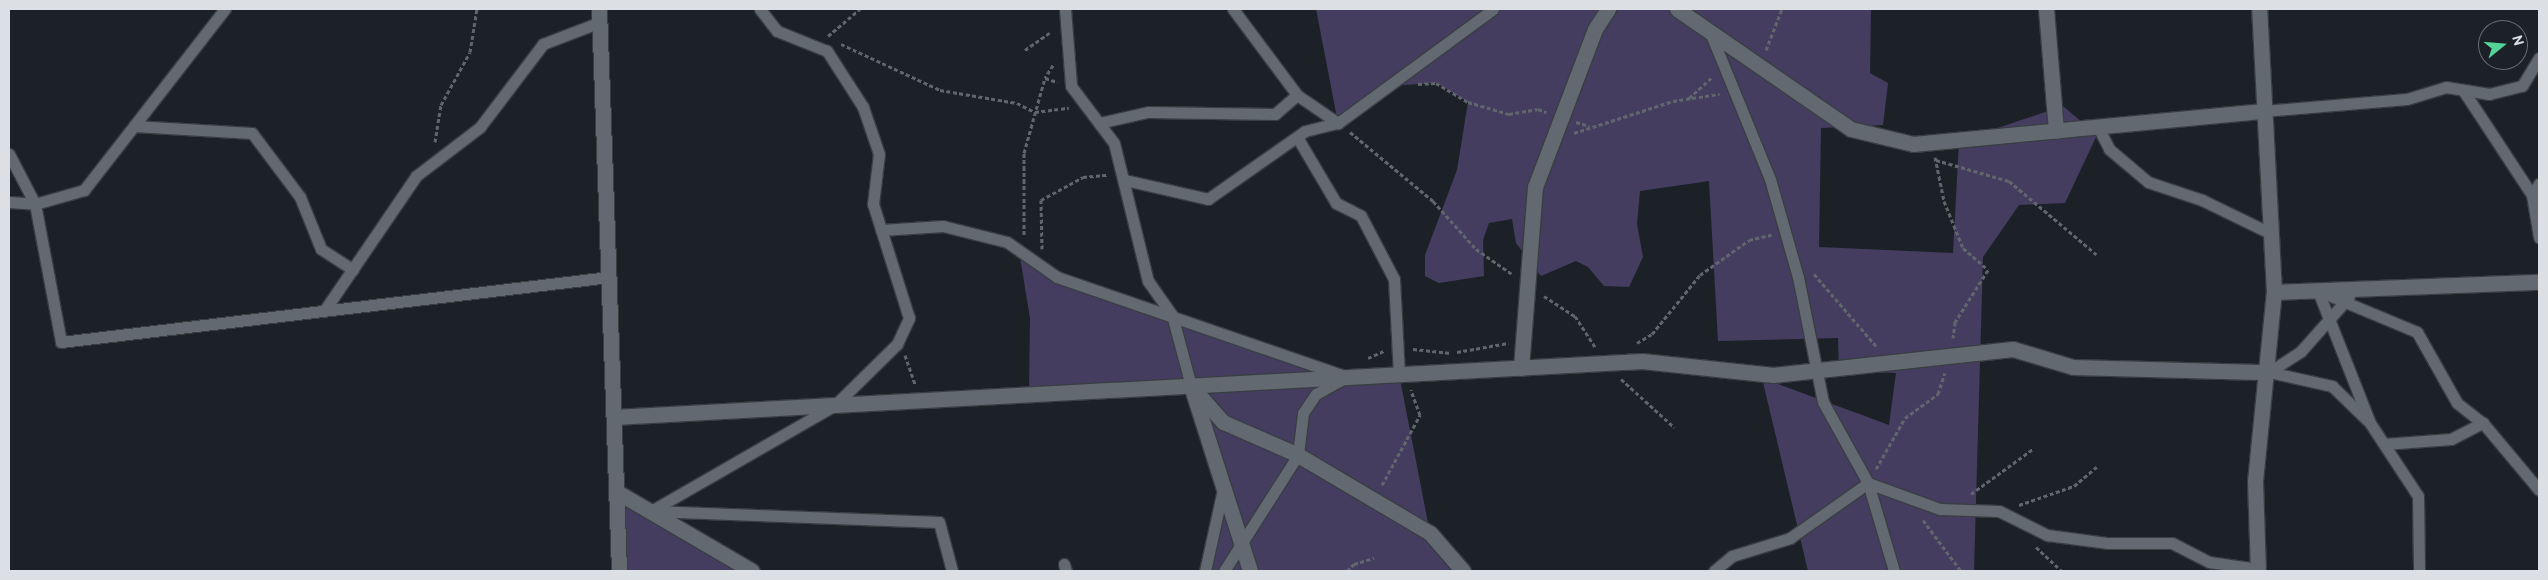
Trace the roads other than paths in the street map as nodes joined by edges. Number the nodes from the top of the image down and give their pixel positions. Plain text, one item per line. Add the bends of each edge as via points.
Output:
1 (225, 9) edge
2 (760, 9) edge
3 (1065, 9) edge
4 (1233, 9) edge
5 (1493, 9) edge
6 (1608, 9) edge
7 (1677, 9) edge
8 (2046, 9) edge
9 (2260, 9) edge
10 (599, 15) edge
11 (1710, 32) junction
12 (2539, 58) edge
13 (2463, 90) junction
14 (1296, 95) junction
15 (2263, 111) junction
16 (1100, 123) junction
17 (1338, 123) junction
18 (134, 126) junction
19 (2098, 127) junction
20 (2056, 131) junction
21 (1297, 137) junction
22 (9, 154) edge
23 (1124, 177) junction
24 (2539, 184) edge
25 (2532, 195) junction
26 (9, 202) edge
27 (35, 204) junction
28 (881, 230) junction
29 (2270, 232) junction
30 (2539, 237) edge
31 (353, 270) junction
32 (609, 277) junction
33 (2539, 282) edge
34 (2318, 291) junction
35 (2274, 292) junction
36 (2350, 296) junction
37 (324, 311) junction
38 (1172, 315) junction
39 (2330, 322) junction
40 (1521, 368) junction
41 (1818, 370) junction
42 (2269, 372) junction
43 (1399, 374) junction
44 (1348, 377) junction
45 (1191, 386) junction
46 (835, 405) junction
47 (614, 418) junction
48 (2370, 423) junction
49 (2483, 423) junction
50 (2384, 444) junction
51 (1298, 455) junction
52 (1868, 483) junction
53 (1224, 485) junction
54 (2539, 490) edge
55 (617, 492) junction
56 (651, 511) junction
57 (1242, 539) junction
58 (2262, 570) edge
59 (619, 571) edge
60 (752, 571) edge
61 (952, 571) edge
62 (1205, 571) edge
63 (1224, 571) edge
64 (1250, 571) edge
65 (1463, 571) edge
66 (1714, 571) edge
67 (1894, 571) edge
68 (2419, 571) edge

1 - 18 lane
2 - 28 lane via 777,31 826,51 864,107 879,154 873,204
3 - 16 lane via 1071,86
4 - 14 lane
5 - 17 lane
6 - 40 street via 1595,29 1535,187
7 - 11 street
8 - 20 street
9 - 15 street
10 - 31 lane via 544,44 480,127 416,176
10 - 32 street
11 - 20 street via 1851,129 1913,144
11 - 41 lane via 1770,179
12 - 13 lane via 2522,86 2489,94
13 - 15 lane via 2446,87 2406,99
13 - 25 lane
14 - 16 lane via 1275,114 1148,112
14 - 17 lane
15 - 19 street
15 - 29 street
16 - 23 lane via 1114,143
17 - 21 lane
18 - 27 lane via 84,190
18 - 31 lane via 252,133 300,197 321,249
19 - 20 street
19 - 29 lane via 2109,149 2148,182 2202,200
21 - 23 lane via 1208,199
21 - 43 lane via 1336,203 1361,216 1394,279
22 - 27 lane
23 - 38 lane via 1130,220 1148,281
24 - 25 lane
25 - 30 lane
26 - 27 lane
27 - 37 lane via 61,342
28 - 38 lane via 943,226 1007,242 1056,277
28 - 46 lane via 909,318 897,344
29 - 35 street
31 - 37 lane
32 - 37 lane
32 - 47 street
33 - 36 street
34 - 35 street
34 - 36 street
34 - 39 lane
35 - 42 street
36 - 39 lane
36 - 49 lane via 2417,332 2457,403
38 - 44 lane
38 - 45 lane
39 - 42 lane via 2301,351
39 - 48 lane
40 - 41 street via 1642,361 1773,375
40 - 43 street
41 - 42 street via 2013,348 2073,367
41 - 52 lane via 1823,402
42 - 48 lane via 2332,386
42 - 58 street via 2255,480
43 - 44 street
44 - 45 street
44 - 51 lane via 1316,394 1303,413
45 - 46 street
45 - 51 street via 1223,422
45 - 53 street
46 - 47 street
46 - 56 lane
47 - 55 street
48 - 50 lane
49 - 50 lane via 2452,439
49 - 54 lane
50 - 68 lane via 2418,496
51 - 57 lane
51 - 65 street via 1430,533
52 - 58 lane via 1940,509 1999,511 2047,535 2108,543 2172,544 2209,562
52 - 66 lane via 1790,538 1732,556
52 - 67 lane
53 - 57 street
53 - 62 lane
55 - 56 street
55 - 59 street
56 - 60 street
56 - 61 lane via 940,522
57 - 63 lane
57 - 64 street

